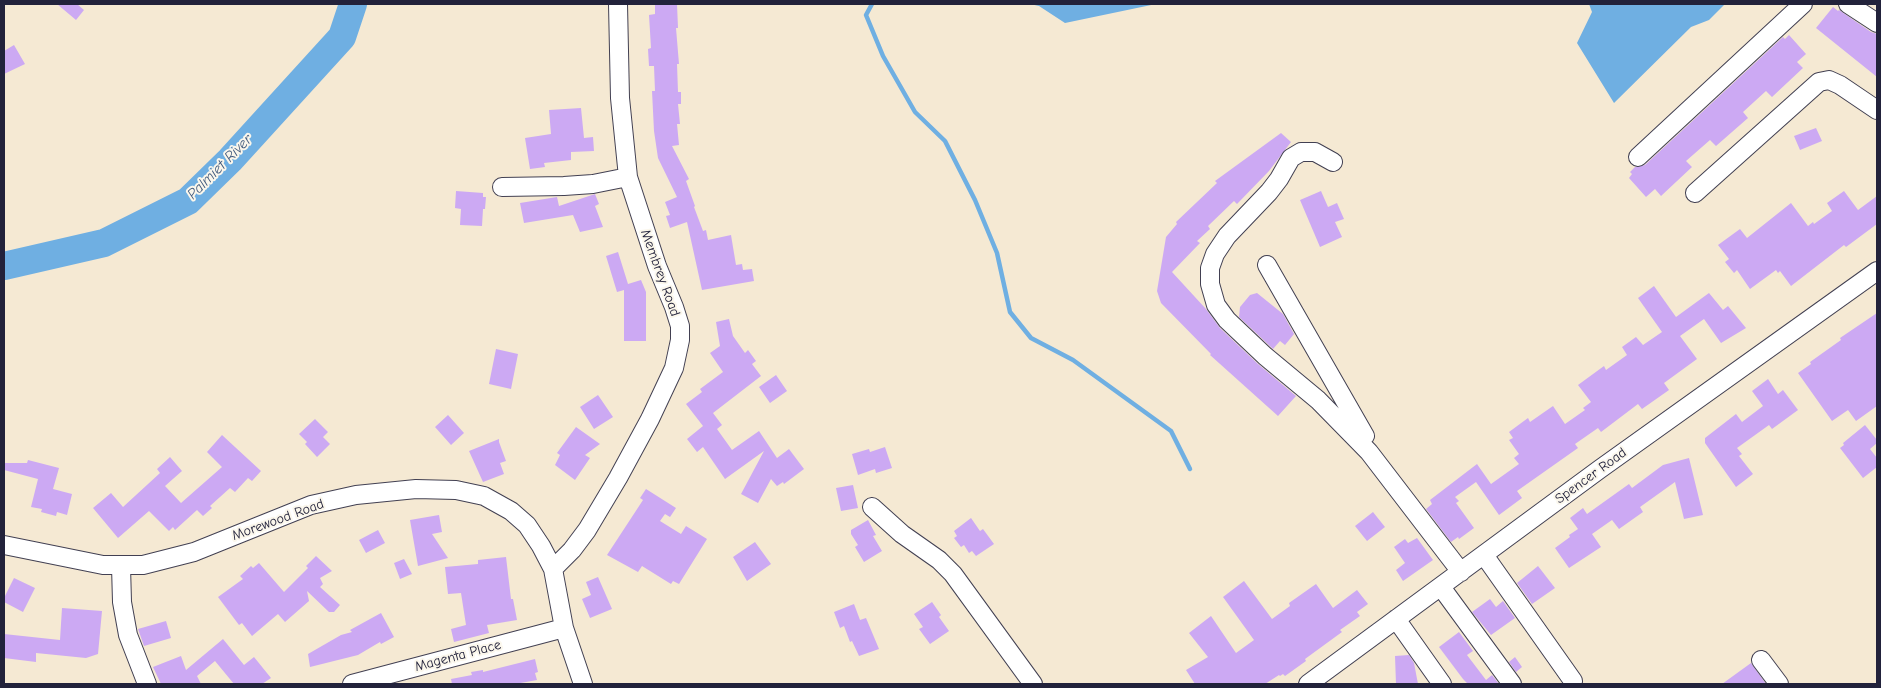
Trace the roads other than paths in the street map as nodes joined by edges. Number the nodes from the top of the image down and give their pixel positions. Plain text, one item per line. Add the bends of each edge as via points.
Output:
1 (618, 4) edge
2 (1803, 4) edge
3 (1848, 4) edge
4 (1877, 24) edge
5 (1877, 110) edge
6 (1638, 157) dead end
7 (1332, 162) dead end
8 (628, 177) junction
9 (502, 187) dead end
10 (1695, 193) dead end
11 (1267, 266) dead end
12 (1877, 271) edge
13 (1388, 474) junction
14 (872, 507) dead end
15 (4, 545) edge
16 (1484, 555) junction
17 (122, 566) junction
18 (552, 569) junction
19 (1461, 572) junction
20 (1441, 587) junction
21 (1396, 619) junction
22 (564, 628) junction
23 (1762, 660) dead end
24 (1573, 681) dead end
25 (147, 684) edge
26 (352, 684) edge
27 (583, 684) edge
28 (1033, 684) edge
29 (1308, 684) edge
30 (1442, 684) edge
31 (1512, 684) edge
32 (1779, 684) edge

1 - 8 street, Membrey Road via 620,98
2 - 6 street
3 - 4 street
5 - 10 street via 1840,85 1829,80 1819,82
7 - 13 street via 1315,152 1300,152 1291,158 1279,179 1227,236 1215,254 1210,268 1210,284 1216,304 1227,320 1344,425
8 - 9 street via 593,184
8 - 18 street, Membrey Road via 680,326 678,355 650,419 600,510 572,550
11 - 13 street
12 - 16 street, Spencer Road
13 - 19 street
14 - 28 street via 953,574
15 - 17 street, Morewood Road via 102,565
16 - 19 street, Spencer Road
16 - 24 street
17 - 18 street, Morewood Road via 144,565 194,552 311,505 356,495 416,489 456,490 484,496 511,511 527,525
17 - 25 street via 122,602 128,635
18 - 22 street, Morewood Road
19 - 20 street, Spencer Road
20 - 21 street, Spencer Road
20 - 31 street
21 - 29 street, Spencer Road
21 - 30 street
22 - 26 street, Magenta Place
22 - 27 street, Morewood Road
23 - 32 street

